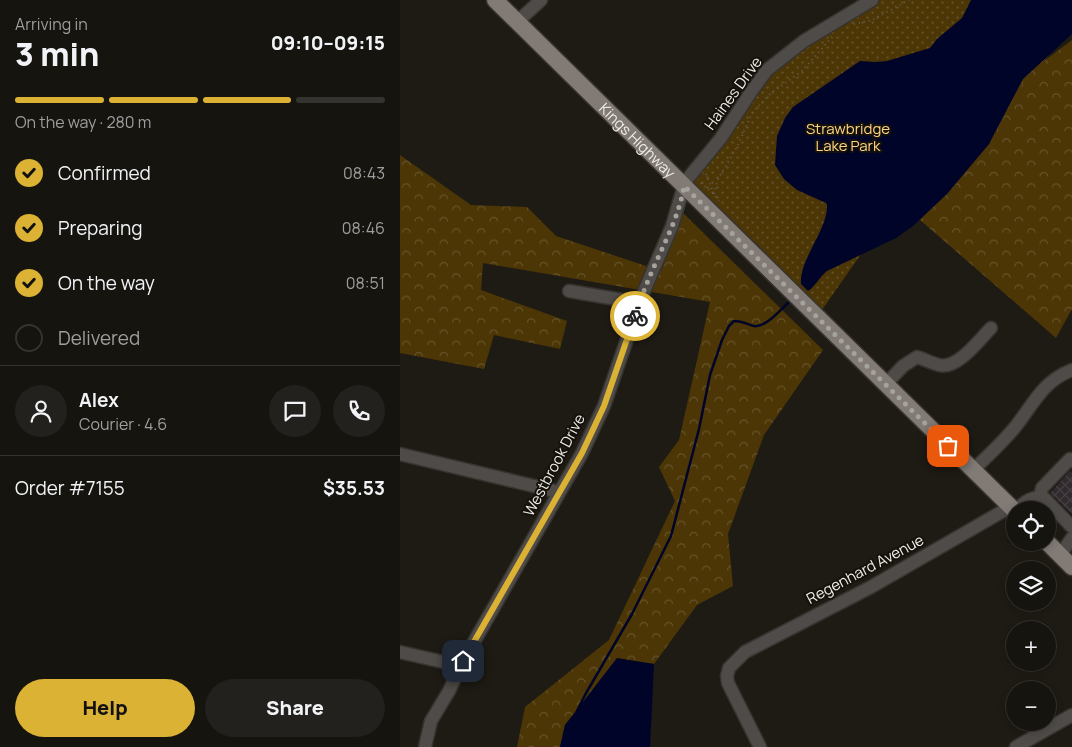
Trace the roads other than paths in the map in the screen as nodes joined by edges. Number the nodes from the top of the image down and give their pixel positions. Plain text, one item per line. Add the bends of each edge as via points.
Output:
1 (495, 0) edge
2 (540, 0) edge
3 (872, 0) edge
4 (517, 22) junction
5 (684, 186) junction
6 (569, 291) dead end
7 (640, 303) junction
8 (991, 328) dead end
9 (1072, 370) edge
10 (886, 384) junction
11 (400, 454) edge
12 (1072, 461) edge
13 (974, 470) junction
14 (559, 492) junction
15 (1040, 497) junction
16 (1027, 501) edge
17 (1006, 502) edge
18 (1006, 514) edge
19 (1072, 527) edge
20 (1072, 538) edge
21 (1055, 551) edge
22 (1060, 556) junction
23 (1072, 567) edge
24 (400, 652) edge
25 (460, 666) junction
26 (1072, 715) edge
27 (425, 747) edge
28 (760, 747) edge
29 (1017, 747) edge

1 - 4 main road, Kings Highway
2 - 4 street
3 - 5 street, Haines Drive via 804,41 767,70 729,128
4 - 5 main road, Kings Highway
5 - 7 street, Westbrook Drive via 672,226
5 - 10 main road, Kings Highway
6 - 7 street
7 - 14 street, Westbrook Drive via 604,406
8 - 10 street via 950,366 940,366 917,357
9 - 13 street via 1045,387 1014,428
10 - 13 main road, Kings Highway
11 - 14 street
12 - 15 street via 1070,458 1042,488
13 - 17 main road, Kings Highway
14 - 25 street, Westbrook Drive
15 - 16 street, Regenhard Avenue
15 - 19 street
18 - 28 street, Regenhard Avenue via 745,652 729,668 728,683
20 - 22 street
21 - 22 main road
22 - 23 main road
24 - 25 street
25 - 27 street, Westbrook Drive via 431,721
26 - 29 street

